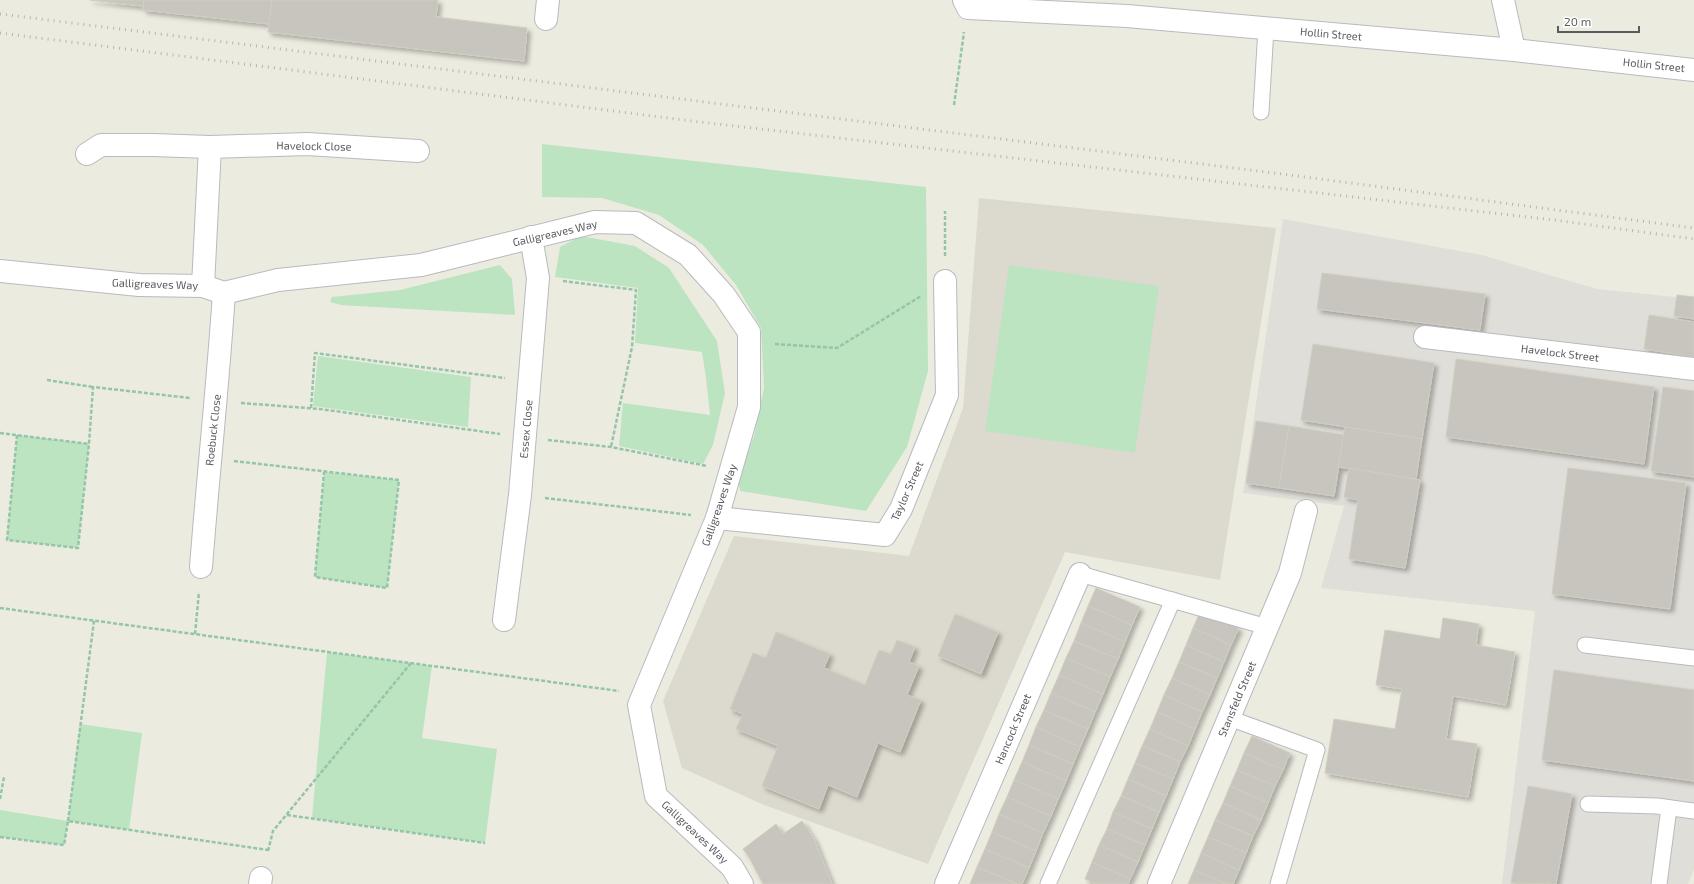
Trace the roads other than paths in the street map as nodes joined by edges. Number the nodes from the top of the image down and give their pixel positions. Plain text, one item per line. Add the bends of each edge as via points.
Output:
1 (1502, 0) edge
2 (966, 4) edge
3 (1125, 8) edge
4 (1266, 28) junction
5 (1514, 50) junction
6 (1694, 70) edge
7 (1261, 112) dead end
8 (210, 147) junction
9 (418, 151) dead end
10 (87, 154) dead end
11 (531, 237) junction
12 (0, 271) edge
13 (945, 281) road end
14 (203, 286) junction
15 (224, 293) junction
16 (1425, 337) dead end
17 (1694, 369) edge
18 (1306, 511) dead end
19 (717, 518) junction
20 (201, 567) road end
21 (1080, 574) joint
22 (1173, 600) junction
23 (504, 620) dead end
24 (1267, 627) junction
25 (1585, 645) dead end
26 (1694, 658) edge
27 (1229, 718) junction
28 (1588, 804) dead end
29 (1669, 808) junction
30 (1694, 811) edge
31 (742, 884) edge
32 (946, 884) edge
33 (1048, 884) edge
34 (1159, 884) edge
35 (1278, 884) edge
36 (1659, 884) edge

1 - 5 street
2 - 3 street, Hollin Street
3 - 4 street, Hollin Street
4 - 5 street, Hollin Street
4 - 7 lane
5 - 6 street, Hollin Street
8 - 9 street, Havelock Close via 307,144
8 - 10 street, Havelock Close via 101,145
8 - 14 street
11 - 15 street, Galligreaves Way via 421,265 278,280
11 - 19 street, Galligreaves Way via 595,222 636,223 688,255 724,295 749,332 749,407
11 - 23 street, Essex Close via 538,278 526,438
12 - 14 street, Galligreaves Way via 139,285
13 - 19 street, Taylor Street via 947,395 901,509 885,535
14 - 15 street, Galligreaves Way
15 - 20 street, Roebuck Close via 217,401
16 - 17 street, Havelock Street
18 - 24 street, Stansfeld Street via 1290,573
19 - 31 street, Galligreaves Way via 639,705 656,796 732,867
21 - 22 lane
21 - 32 street, Hancock Street
22 - 24 lane
22 - 33 lane
24 - 27 street, Stansfeld Street
25 - 26 lane
27 - 34 street, Stansfeld Street
27 - 35 lane via 1317,750
28 - 29 lane
29 - 30 lane
29 - 36 lane

